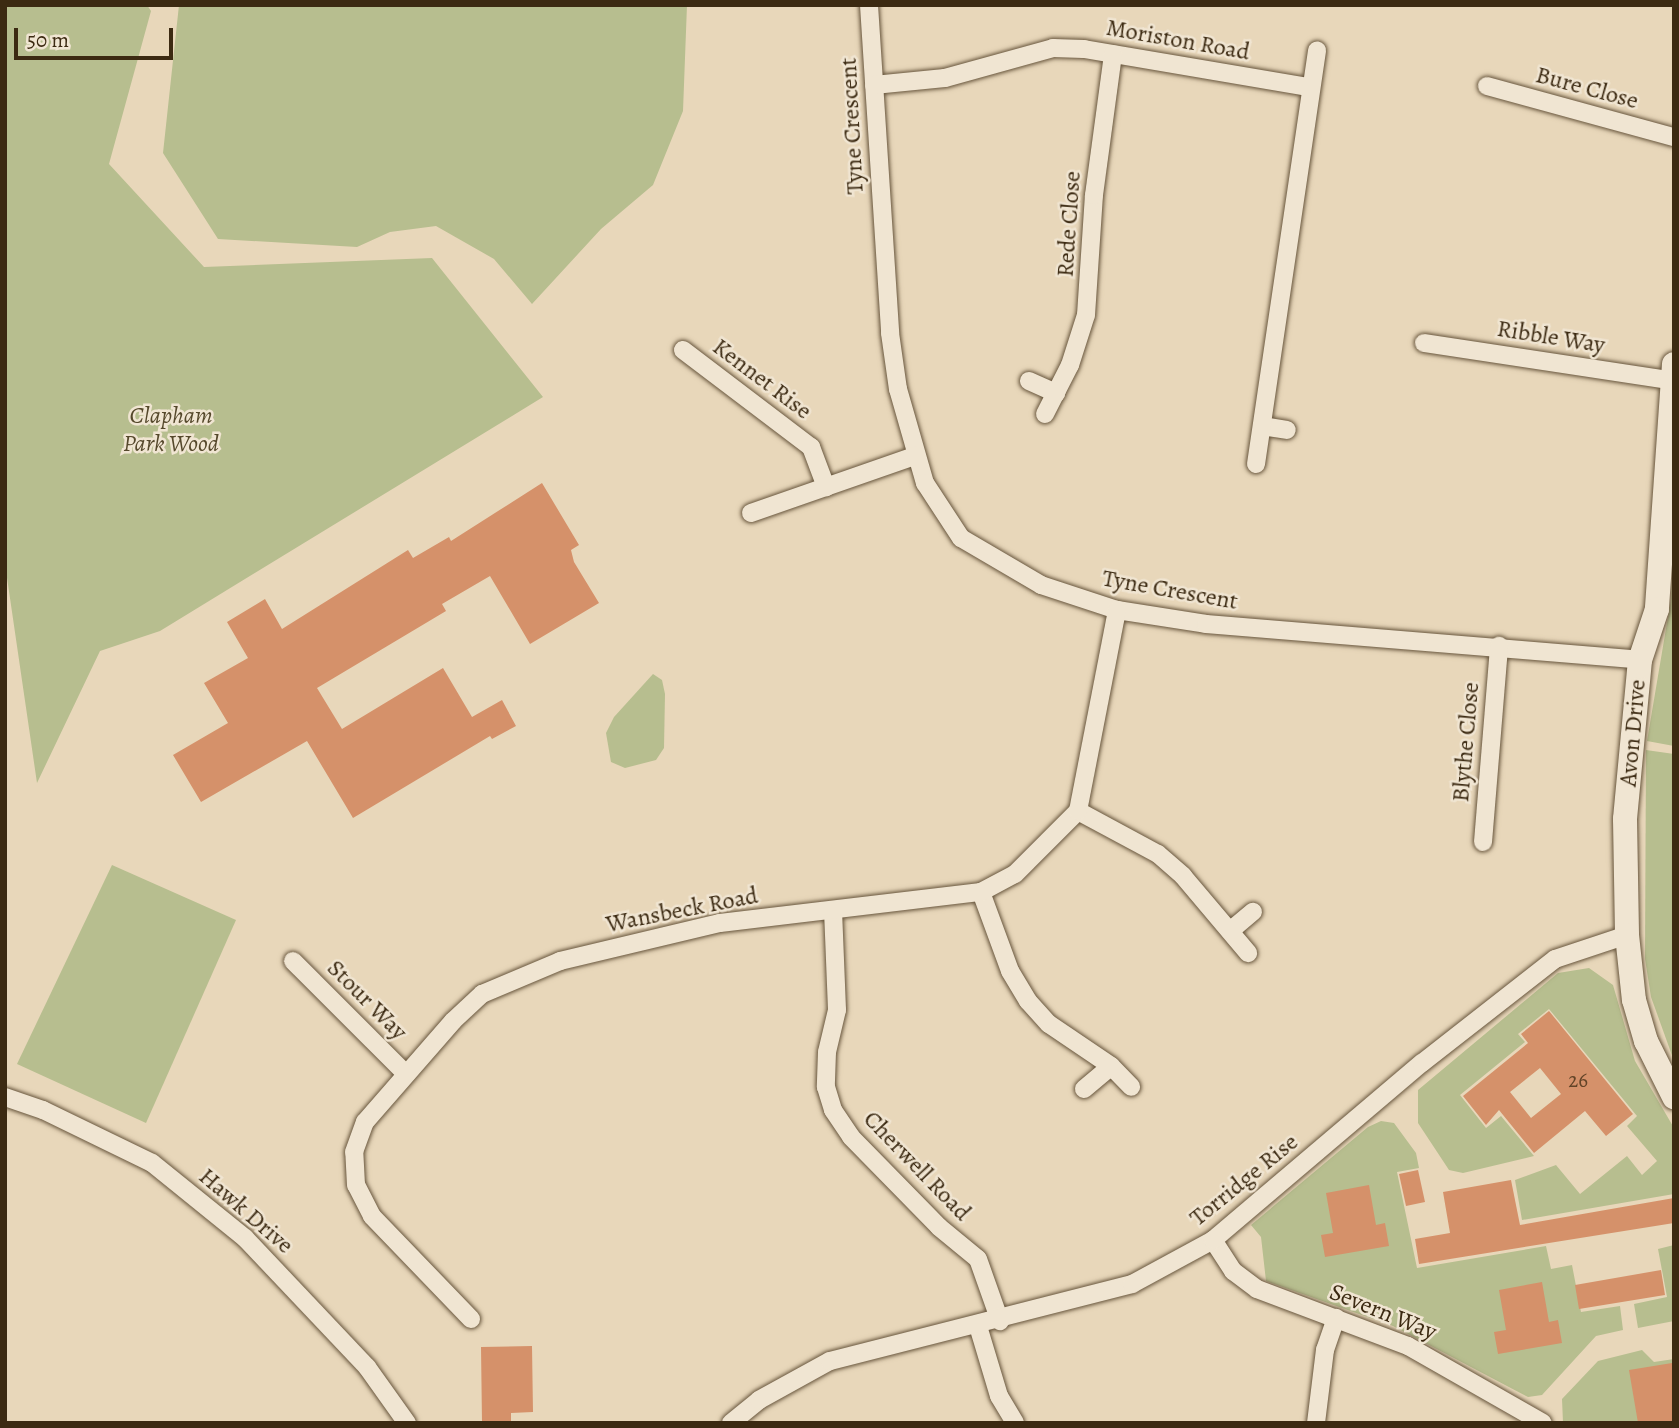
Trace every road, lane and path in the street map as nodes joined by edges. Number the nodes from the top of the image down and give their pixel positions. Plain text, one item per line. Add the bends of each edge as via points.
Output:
1 (869, 5) edge
2 (1317, 50) dead end
3 (1113, 54) junction
4 (874, 85) junction
5 (1487, 86) dead end
6 (1309, 87) junction
7 (1674, 137) edge
8 (1424, 343) dead end
9 (683, 351) dead end
10 (1672, 372) edge
11 (1029, 382) dead end
12 (1056, 393) junction
13 (1045, 414) dead end
14 (1262, 426) junction
15 (1287, 430) dead end
16 (915, 456) junction
17 (1256, 464) dead end
18 (826, 487) junction
19 (1669, 488) edge
20 (751, 513) dead end
21 (1116, 610) junction
22 (1499, 646) junction
23 (1640, 660) junction
24 (1078, 811) junction
25 (1483, 842) dead end
26 (981, 892) junction
27 (832, 910) junction
28 (1253, 912) dead end
29 (1230, 931) junction
30 (1627, 935) junction
31 (1248, 953) dead end
32 (293, 961) dead end
33 (1111, 1066) junction
34 (407, 1074) junction
35 (1131, 1087) dead end
36 (1084, 1089) dead end
37 (5, 1097) edge
38 (1674, 1097) edge
39 (1213, 1240) junction
40 (1336, 1318) junction
41 (471, 1319) dead end
42 (1000, 1321) junction
43 (978, 1326) junction
44 (407, 1423) edge
45 (731, 1423) edge
46 (1015, 1423) edge
47 (1316, 1423) edge
48 (1544, 1423) edge

1 - 4 street, Tyne Crescent
2 - 6 street
3 - 4 street, Moriston Road via 1053,48 956,76
3 - 6 street, Moriston Road
3 - 12 street, Rede Close via 1094,195 1086,315
4 - 16 street, Tyne Crescent via 890,333
5 - 7 street, Bure Close
6 - 14 street
8 - 10 street, Ribble Way
9 - 18 street, Kennet Rise via 811,447
10 - 19 street, Avon Drive
11 - 12 street
12 - 13 street, Rede Close
14 - 15 street
14 - 17 street
16 - 18 street
16 - 21 street, Tyne Crescent via 925,483 961,538 1030,580
18 - 20 street
19 - 23 street, Avon Drive via 1657,609
21 - 22 street, Tyne Crescent via 1206,624
21 - 24 street
22 - 23 street, Tyne Crescent
22 - 25 street, Blythe Close
23 - 30 street, Avon Drive via 1625,819
24 - 26 street, Wansbeck Road via 1015,874
24 - 29 street via 1158,854
26 - 27 street, Wansbeck Road
26 - 33 street via 1010,971 1028,1002 1049,1024
27 - 34 street, Wansbeck Road via 707,926 560,961 510,979 482,994
27 - 42 street, Cherwell Road via 837,1010 827,1052 826,1087 833,1110 851,1137 939,1227 978,1259
28 - 29 street
29 - 31 street
30 - 38 street, Avon Drive via 1637,1010 1646,1041
30 - 39 street, Torridge Rise via 1555,959 1422,1063
32 - 34 street, Stour Way
33 - 35 street
33 - 36 street
34 - 41 street, Wansbeck Road via 365,1122 354,1153 356,1185 372,1216
37 - 44 street, Hawk Drive via 152,1163 234,1229 367,1367
39 - 40 street, Severn Way via 1233,1271 1257,1289
39 - 42 street, Torridge Rise via 1132,1284
40 - 47 street via 1325,1350
40 - 48 street, Severn Way via 1408,1346
42 - 43 street, Torridge Rise
43 - 45 street, Torridge Rise via 830,1361 759,1400
43 - 46 street via 999,1396

